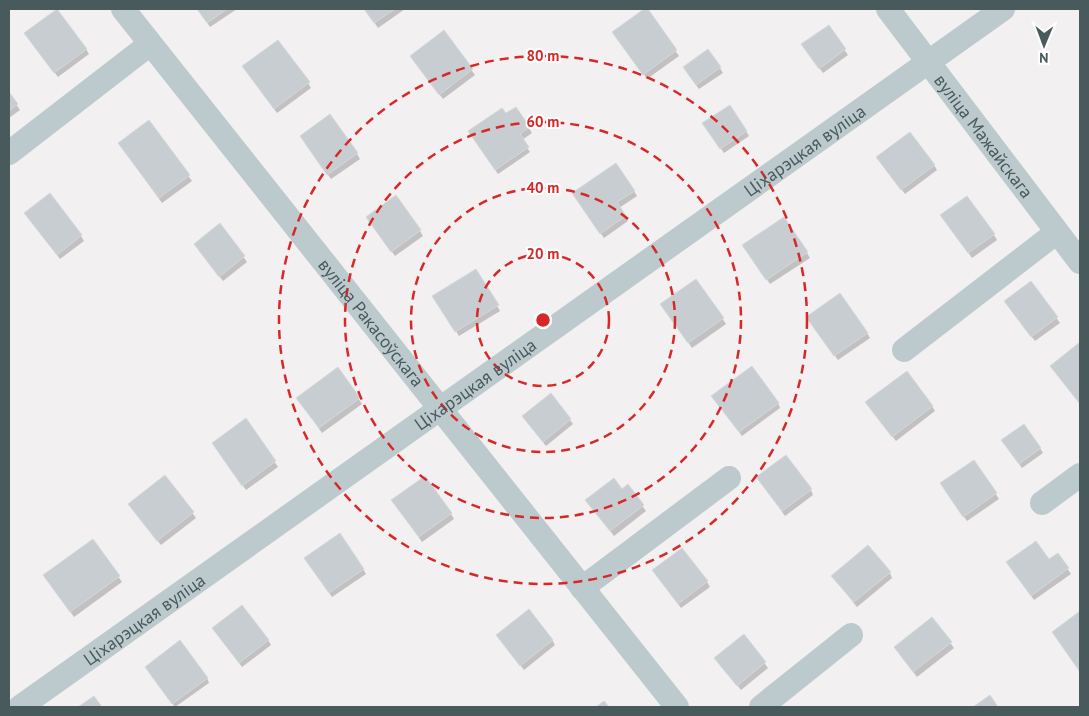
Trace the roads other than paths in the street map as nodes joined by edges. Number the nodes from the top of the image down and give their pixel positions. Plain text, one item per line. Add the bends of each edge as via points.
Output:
1 (122, 9) edge
2 (888, 9) edge
3 (1003, 9) edge
4 (150, 44) junction
5 (928, 62) junction
6 (9, 153) edge
7 (1057, 232) junction
8 (1080, 262) edge
9 (904, 350) dead end
10 (440, 410) junction
11 (1080, 475) edge
12 (729, 478) dead end
13 (1042, 503) dead end
14 (582, 588) junction
15 (851, 635) dead end
16 (20, 707) edge
17 (676, 707) edge
18 (761, 707) edge

1 - 4 street, вуліца Ракасоўскага
2 - 5 street, вуліца Мажайскага
3 - 5 street, Ціхарэцкая вуліца
4 - 6 street
4 - 10 street, вуліца Ракасоўскага
5 - 7 street, вуліца Мажайскага
5 - 10 street, Ціхарэцкая вуліца
7 - 8 street, вуліца Мажайскага
7 - 9 street
10 - 14 street, вуліца Ракасоўскага
10 - 16 street, Ціхарэцкая вуліца
11 - 13 street
12 - 14 street
14 - 17 street, вуліца Ракасоўскага
15 - 18 street

